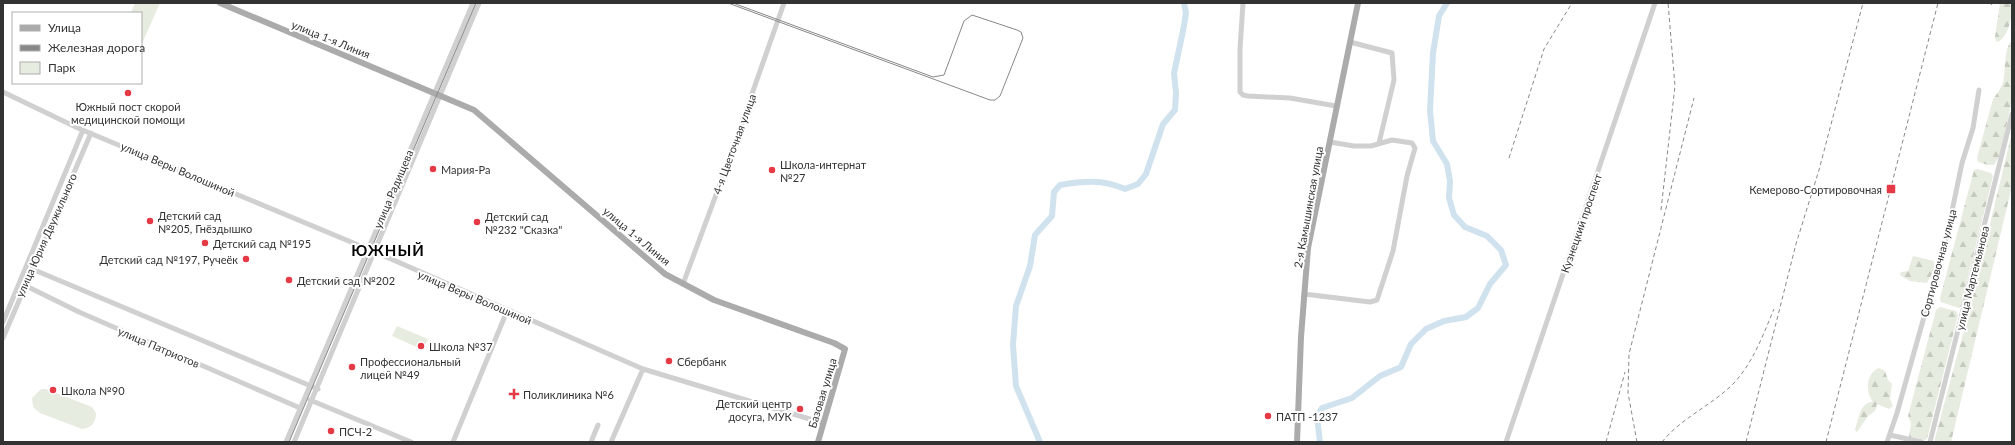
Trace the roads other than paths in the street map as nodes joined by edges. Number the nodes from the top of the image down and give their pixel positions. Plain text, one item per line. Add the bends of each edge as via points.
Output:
1 (220, 3) edge
2 (473, 3) edge
3 (479, 3) edge
4 (784, 3) edge
5 (1243, 3) edge
6 (1358, 3) edge
7 (1655, 3) edge
8 (1350, 42) junction
9 (1980, 90) dead end
10 (3, 92) edge
11 (433, 93) junction
12 (441, 96) junction
13 (1336, 106) junction
14 (2012, 114) edge
15 (83, 130) junction
16 (91, 133) junction
17 (1330, 142) junction
18 (1379, 143) junction
19 (62, 181) junction
20 (69, 184) junction
21 (368, 249) junction
22 (375, 252) junction
23 (32, 269) junction
24 (683, 284) junction
25 (22, 285) junction
26 (1304, 294) junction
27 (507, 311) junction
28 (3, 322) edge
29 (3, 338) edge
30 (845, 349) joint
31 (643, 369) junction
32 (310, 385) junction
33 (318, 389) junction
34 (305, 397) junction
35 (312, 401) junction
36 (300, 408) junction
37 (823, 423) junction
38 (598, 426) dead end
39 (1890, 435) junction
40 (286, 442) edge
41 (294, 442) edge
42 (411, 442) edge
43 (453, 442) edge
44 (591, 442) edge
45 (611, 442) edge
46 (818, 442) edge
47 (1298, 442) edge
48 (1506, 442) edge
49 (1887, 442) edge
50 (1921, 442) edge
51 (1930, 442) edge

1 - 11 main road, улица 1-я Линия
2 - 11 street, улица Радищева
3 - 12 street, улица Радищева
4 - 24 street, 4-я Цветочная улица
5 - 13 street via 1240,49 1242,95 1290,98
6 - 8 main road, 2-я Камышинская улица
7 - 48 street, Кузнецкий проспект
8 - 13 main road, 2-я Камышинская улица
8 - 18 street via 1392,53 1394,80
9 - 39 street, Сортировочная улица via 1947,235
10 - 15 street, улица Веры Волошиной
11 - 12 main road, улица 1-я Линия
11 - 21 street, улица Радищева
12 - 22 street, улица Радищева
12 - 24 main road, улица 1-я Линия via 486,118 646,258
13 - 17 main road, 2-я Камышинская улица
14 - 51 street, улица Мартемьянова
15 - 16 street, улица Веры Волошиной
15 - 19 street, улица Юрия Двужильного
16 - 20 street, улица Юрия Двужильного
16 - 21 street, улица Веры Волошиной
17 - 18 street via 1354,146 1371,146
17 - 26 main road, 2-я Камышинская улица via 1308,248
18 - 26 street via 1392,140 1407,142 1412,143 1415,148 1406,176 1393,251 1377,300 1370,302
19 - 20 street
19 - 25 street, улица Юрия Двужильного
20 - 23 street, улица Юрия Двужильного
21 - 22 street, улица Веры Волошиной
21 - 32 street, улица Радищева
22 - 27 street, улица Веры Волошиной
22 - 33 street, улица Радищева
23 - 25 street, улица Юрия Двужильного
23 - 32 street, улица Патриотов
24 - 30 main road, улица 1-я Линия via 714,300
25 - 28 street, улица Юрия Двужильного
25 - 29 street, улица Юрия Двужильного
25 - 36 street, улица Патриотов
26 - 47 main road, 2-я Камышинская улица
27 - 31 street, улица Веры Волошиной
27 - 43 street
30 - 37 main road, Базовая улица
31 - 37 street, улица Веры Волошиной
31 - 45 street
32 - 33 street, улица Патриотов
32 - 34 street, улица Радищева
33 - 35 street, улица Радищева
34 - 35 street
34 - 36 street, улица Радищева
35 - 41 street, улица Радищева
35 - 42 street
36 - 40 street, улица Радищева
37 - 46 main road, Базовая улица
38 - 44 street
39 - 49 street, Сортировочная улица
39 - 50 street

